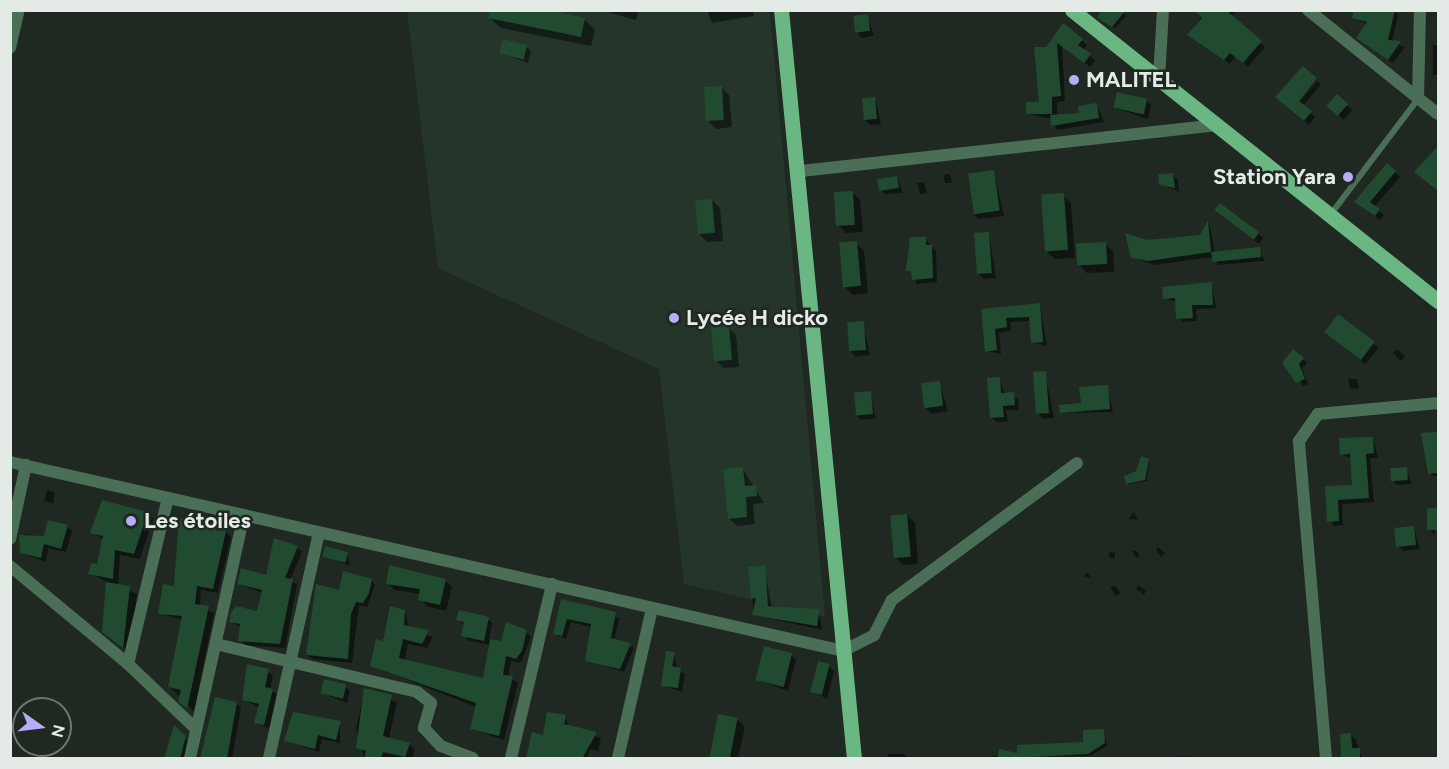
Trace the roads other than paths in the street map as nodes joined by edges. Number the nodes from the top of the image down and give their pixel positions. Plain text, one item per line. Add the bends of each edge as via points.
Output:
1 (19, 10) edge
2 (781, 10) edge
3 (1072, 10) edge
4 (1163, 10) edge
5 (1308, 10) edge
6 (1420, 10) edge
7 (10, 48) edge
8 (1159, 79) junction
9 (1419, 99) junction
10 (1438, 114) edge
11 (1217, 125) junction
12 (801, 171) junction
13 (1329, 216) junction
14 (1438, 302) edge
15 (1438, 403) edge
16 (10, 462) edge
17 (1077, 463) dead end
18 (26, 465) junction
19 (168, 498) junction
20 (244, 515) junction
21 (319, 532) junction
22 (10, 539) edge
23 (10, 566) edge
24 (552, 585) junction
25 (652, 608) junction
26 (216, 644) junction
27 (843, 651) junction
28 (290, 662) junction
29 (128, 663) junction
30 (195, 728) junction
31 (190, 759) edge
32 (269, 759) edge
33 (473, 759) edge
34 (511, 759) edge
35 (618, 759) edge
36 (854, 759) edge
37 (1326, 759) edge

1 - 7 street
2 - 12 main road
3 - 8 main road
4 - 8 street
5 - 9 street
6 - 9 street
8 - 11 main road
9 - 10 street
9 - 13 lane
11 - 12 street
11 - 13 main road
12 - 27 main road
13 - 14 main road
15 - 37 street via 1318,414 1299,441
16 - 18 street
17 - 27 street via 892,600 874,635
18 - 19 street
18 - 22 street
19 - 20 street
19 - 29 street
20 - 21 street
20 - 26 street
21 - 24 street
21 - 28 street
23 - 29 street
24 - 25 street
24 - 34 street
25 - 27 street
25 - 35 street
26 - 28 street
26 - 30 street
27 - 36 main road
28 - 32 street
28 - 33 street via 417,692 430,703 424,728 441,746
29 - 30 street
30 - 31 street

